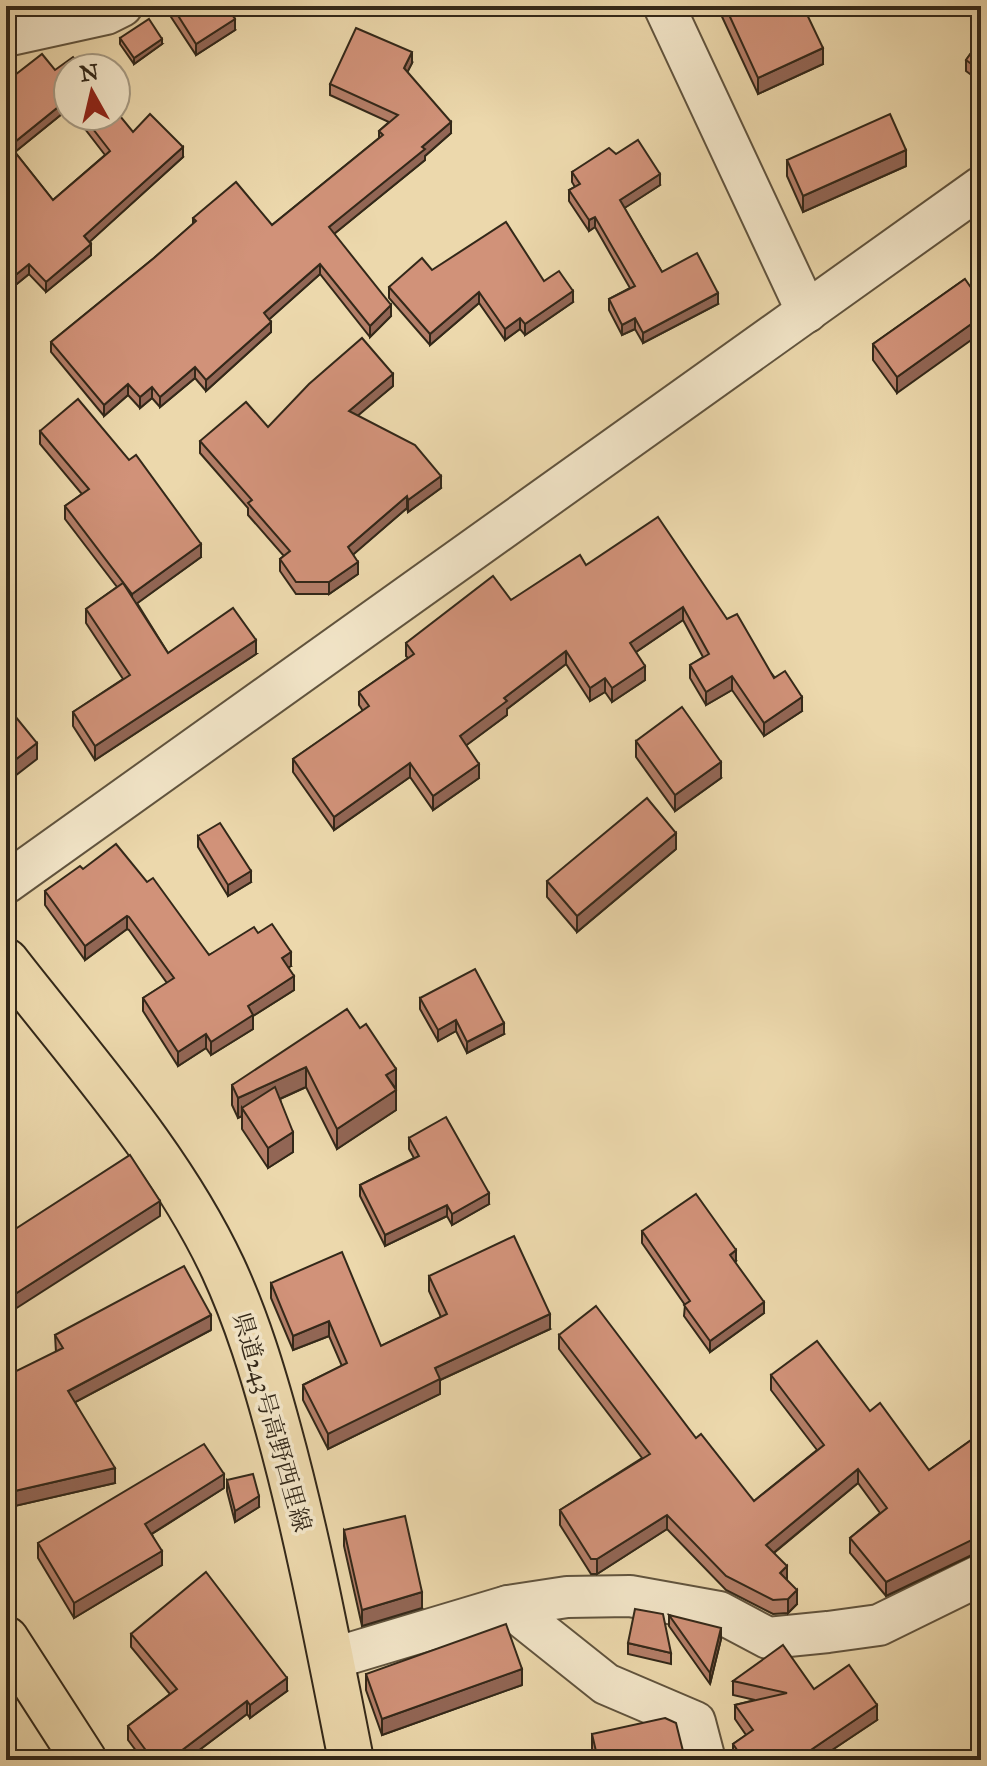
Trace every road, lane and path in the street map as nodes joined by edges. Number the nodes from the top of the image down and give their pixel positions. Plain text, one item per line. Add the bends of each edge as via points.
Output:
1 (122, 6) edge
2 (664, 6) edge
3 (6, 36) edge
4 (981, 187) edge
5 (807, 312) junction
6 (6, 883) edge
7 (6, 961) edge
8 (981, 1575) edge
9 (508, 1606) junction
10 (6, 1639) edge
11 (331, 1659) junction
12 (84, 1760) edge
13 (351, 1760) edge
14 (705, 1760) edge

1 - 3 street
2 - 5 street
4 - 5 street
5 - 6 street
7 - 11 main road, 県道243号高野西里線 via 146,1140 222,1265 252,1335
8 - 9 street via 879,1625 768,1638 719,1612 630,1596 567,1597
9 - 11 street
9 - 14 street via 606,1684 695,1722
10 - 12 main road
11 - 13 main road, 県道243号高野西里線

